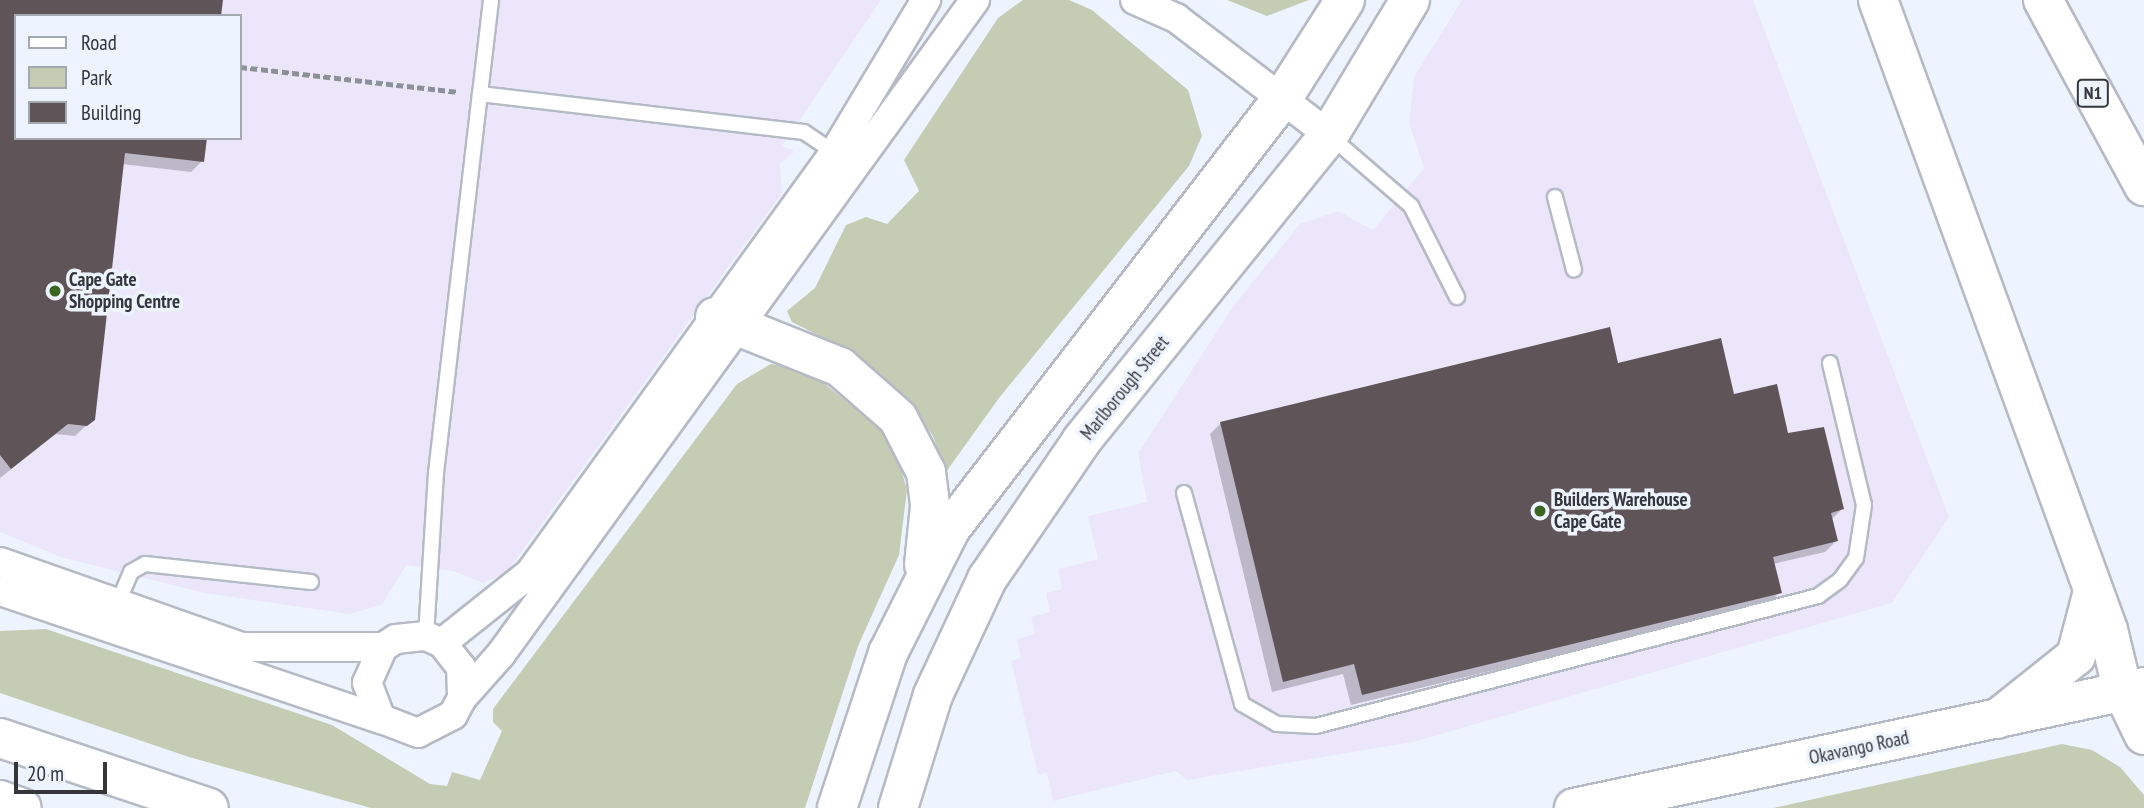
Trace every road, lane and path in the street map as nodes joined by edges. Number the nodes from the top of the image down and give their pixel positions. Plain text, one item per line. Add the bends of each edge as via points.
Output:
1 (491, 0) edge
2 (926, 0) edge
3 (975, 0) edge
4 (1135, 0) edge
5 (1345, 0) edge
6 (1410, 0) edge
7 (1878, 0) edge
8 (2043, 0) edge
9 (1170, 9) edge
10 (242, 67) edge
11 (480, 94) junction
12 (1282, 99) junction
13 (1329, 135) junction
14 (844, 159) junction
15 (2144, 186) edge
16 (1555, 197) dead end
17 (1574, 270) dead end
18 (1457, 298) dead end
19 (725, 324) junction
20 (1830, 363) dead end
21 (1184, 492) dead end
22 (0, 562) edge
23 (923, 577) junction
24 (311, 582) dead end
25 (0, 591) edge
26 (2094, 591) junction
27 (117, 605) junction
28 (434, 639) junction
29 (383, 647) junction
30 (2133, 690) edge
31 (462, 698) junction
32 (381, 719) junction
33 (1997, 719) junction
34 (2144, 735) edge
35 (0, 738) edge
36 (0, 800) edge
37 (22, 808) edge
38 (209, 808) edge
39 (837, 808) edge
40 (898, 808) edge
41 (1574, 808) edge

1 - 11 lane
2 - 14 street
3 - 14 street
4 - 9 street
5 - 12 main road
6 - 13 main road, Marlborough Street
7 - 26 main road
8 - 15 main road, N1
9 - 12 street
10 - 11 path
11 - 14 lane via 804,132
11 - 28 lane via 436,473
12 - 13 street
12 - 23 main road via 988,474
13 - 18 lane via 1411,205
13 - 40 main road, Marlborough Street via 1082,440 987,579 933,695
14 - 19 street
16 - 17 lane
19 - 23 main road via 840,367 898,418 926,472 930,506
19 - 28 street via 530,573
19 - 31 street
20 - 21 lane via 1864,505 1856,558 1840,580 1818,596 1316,726 1277,724 1242,704
22 - 27 street
23 - 39 main road via 884,665
24 - 27 lane via 145,564 131,572
25 - 32 street
26 - 30 main road
26 - 33 main road via 2076,656
27 - 29 street via 242,647
28 - 29 street via 411,635
28 - 31 street via 461,667
29 - 32 street via 366,683
30 - 33 main road, Okavango Road
30 - 34 main road
31 - 32 street via 445,722 418,733
33 - 41 main road, Okavango Road
35 - 38 main road
36 - 37 main road

